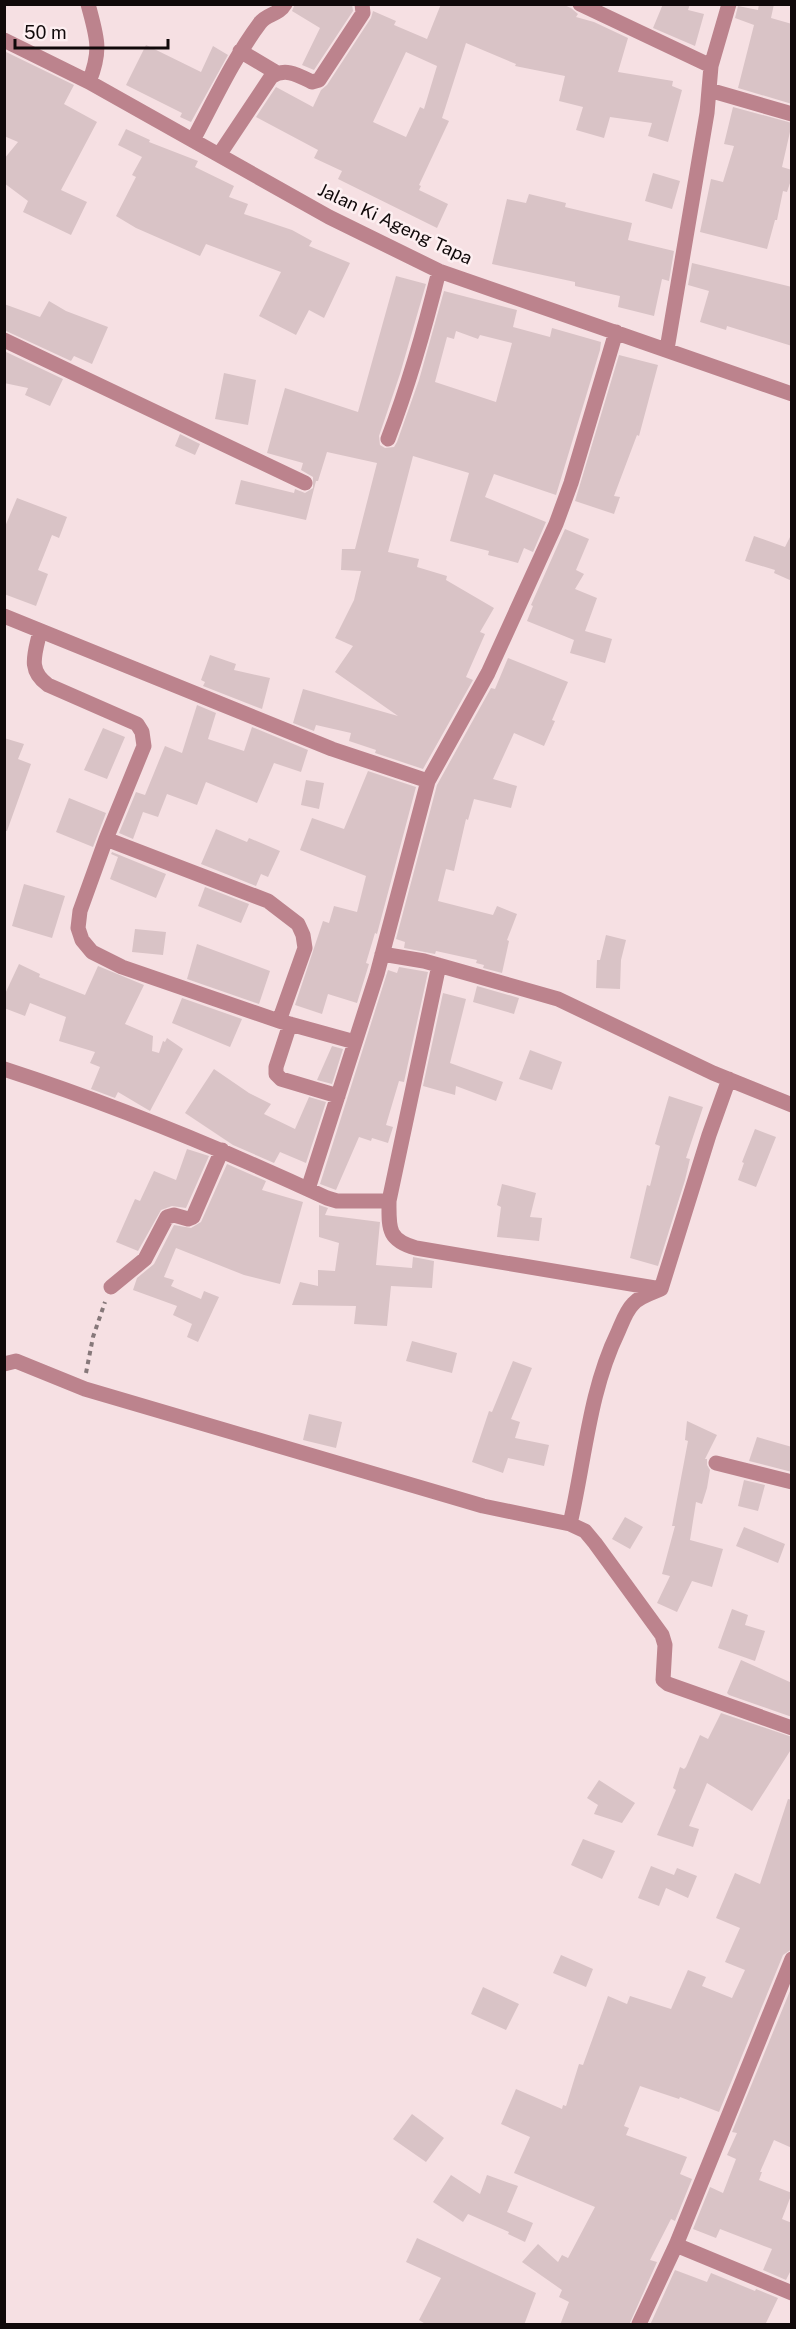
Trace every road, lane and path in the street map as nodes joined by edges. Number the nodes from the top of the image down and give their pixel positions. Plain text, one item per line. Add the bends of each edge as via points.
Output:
1 (88, 4) edge
2 (285, 4) edge
3 (362, 4) edge
4 (580, 4) edge
5 (729, 4) edge
6 (4, 40) edge
7 (240, 51) junction
8 (711, 66) junction
9 (277, 73) junction
10 (89, 82) junction
11 (709, 90) junction
12 (792, 114) edge
13 (193, 140) junction
14 (219, 155) junction
15 (439, 271) junction
16 (616, 332) junction
17 (4, 340) edge
18 (667, 349) junction
19 (792, 394) edge
20 (388, 439) dead end
21 (305, 483) dead end
22 (4, 616) edge
23 (40, 631) junction
24 (428, 781) junction
25 (106, 838) junction
26 (382, 954) junction
27 (439, 965) junction
28 (285, 1023) junction
29 (355, 1042) junction
30 (4, 1069) edge
31 (729, 1079) junction
32 (338, 1096) junction
33 (792, 1105) edge
34 (222, 1150) junction
35 (308, 1189) junction
36 (389, 1201) junction
37 (111, 1287) joint
38 (661, 1289) junction
39 (4, 1364) edge
40 (85, 1389) junction
41 (716, 1463) dead end
42 (792, 1482) edge
43 (570, 1524) junction
44 (792, 1728) edge
45 (792, 1959) edge
46 (676, 2245) junction
47 (792, 2293) edge
48 (639, 2325) edge

1 - 10 street via 99,46 98,61
2 - 7 street via 281,11 262,20
3 - 9 street via 363,13 319,80 312,82 294,73
4 - 8 street
5 - 8 street
6 - 10 street, Jalan Ki Ageng Tapa
7 - 9 street
7 - 13 street
8 - 11 street
9 - 14 street
10 - 13 street, Jalan Ki Ageng Tapa
11 - 12 street
11 - 18 street
13 - 14 street, Jalan Ki Ageng Tapa
14 - 15 street, Jalan Ki Ageng Tapa via 329,217
15 - 16 street, Jalan Ki Ageng Tapa
15 - 20 street via 404,399
16 - 18 street, Jalan Ki Ageng Tapa
16 - 24 street via 556,524 488,673
17 - 21 street
18 - 19 street, Jalan Ki Ageng Tapa
22 - 23 street
23 - 24 street via 332,749
23 - 25 street via 34,657 38,678 48,686 137,724 142,732 144,746
24 - 26 street
25 - 28 street via 268,901 298,924 304,948
25 - 28 street via 80,911 78,928 92,952 122,967
26 - 27 street
26 - 29 street
27 - 31 street via 558,999
27 - 36 street
28 - 29 street
28 - 32 street via 276,1074
29 - 32 street
30 - 34 street via 80,1094
31 - 33 street
31 - 38 street
32 - 35 street
34 - 35 street
34 - 37 street via 193,1217 167,1217 145,1259
35 - 36 street via 338,1201
36 - 38 street via 392,1233 400,1244
37 - 40 path via 93,1336
38 - 43 street via 632,1304 613,1342 584,1442
39 - 40 street via 16,1361
40 - 43 street via 483,1506
41 - 42 street
43 - 44 street via 585,1531 656,1625 665,1645 663,1680
45 - 46 street
46 - 47 street
46 - 48 street

